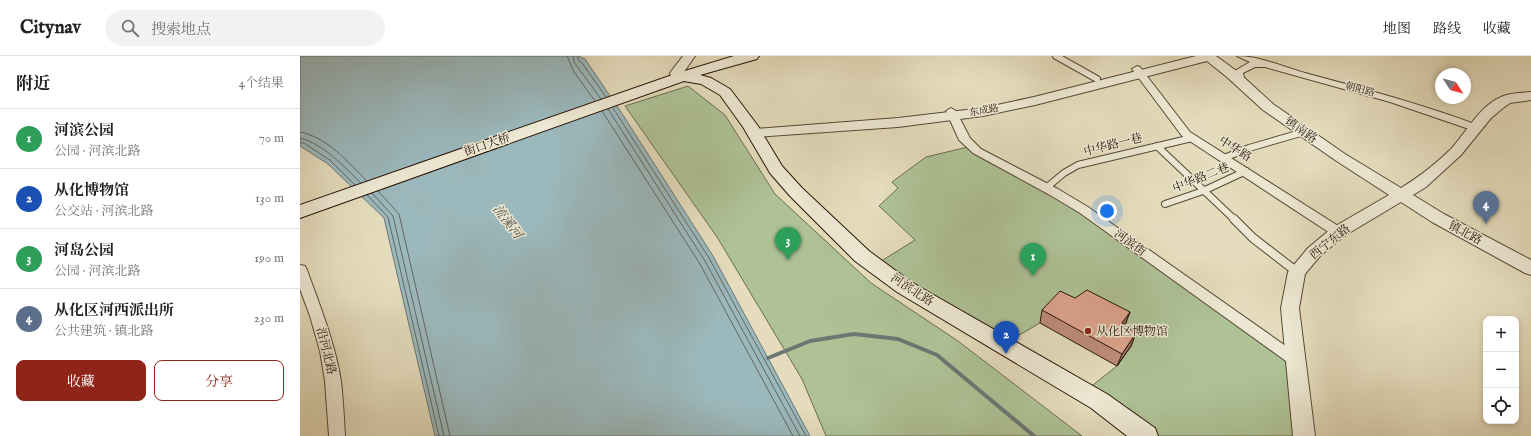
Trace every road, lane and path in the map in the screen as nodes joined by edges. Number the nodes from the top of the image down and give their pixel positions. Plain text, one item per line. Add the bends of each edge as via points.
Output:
1 (689, 56) edge
2 (752, 56) edge
3 (1056, 56) edge
4 (1189, 56) edge
5 (1209, 56) edge
6 (1242, 56) edge
7 (730, 58) edge
8 (1263, 65) junction
9 (1139, 71) junction
10 (676, 76) junction
11 (1097, 79) junction
12 (1240, 82) junction
13 (725, 92) junction
14 (1531, 96) edge
15 (952, 114) junction
16 (1476, 128) junction
17 (752, 129) junction
18 (1304, 132) junction
19 (1192, 138) junction
20 (1157, 146) junction
21 (1224, 158) junction
22 (1246, 171) junction
23 (1046, 188) junction
24 (1202, 191) junction
25 (1401, 196) junction
26 (300, 204) edge
27 (1164, 204) dead end
28 (300, 212) edge
29 (1338, 232) junction
30 (1531, 268) edge
31 (300, 270) edge
32 (1296, 272) junction
33 (1295, 360) junction
34 (337, 436) edge
35 (1146, 436) edge
36 (1304, 436) edge

1 - 10 street
2 - 7 main road
3 - 11 lane
4 - 9 street, 东成路
5 - 9 street, 东成路 via 1180,65
5 - 12 street, 镇南路
6 - 8 street, 朝阳路
7 - 10 main road
7 - 13 main road via 723,71
8 - 12 street via 1254,64 1238,72
8 - 16 street, 朝阳路 via 1374,94 1441,114
9 - 11 street, 东成路
9 - 15 street, 东成路 via 1008,107
9 - 19 street, 中华路 via 1177,124
10 - 13 main road, 河滨北路 via 706,81
10 - 26 main road, 街口大桥
10 - 28 main road, 街口大桥
11 - 15 street, 东成路
12 - 18 street, 镇南路 via 1268,107
13 - 17 main road, 河滨北路
14 - 16 street, 西宁东路 via 1506,100 1486,115
15 - 17 street, 东成路 via 934,119
15 - 23 street, 河滨街 via 965,140 977,151
16 - 25 street, 西宁东路 via 1456,152
17 - 35 main road, 河滨北路 via 776,169 862,256 904,287 1099,401
18 - 21 lane
18 - 25 street, 镇南路
19 - 20 lane, 中华路一巷
19 - 21 street, 中华路
20 - 23 lane, 中华路一巷 via 1078,165
20 - 24 lane
21 - 22 street, 中华路
22 - 24 lane, 中华路二巷
22 - 29 street, 中华路
23 - 33 street, 河滨街 via 1084,210
24 - 27 lane, 中华路二巷
24 - 32 lane via 1259,243
25 - 29 street, 西宁东路
25 - 30 street, 镇北路
29 - 32 street, 西宁东路 via 1314,252
31 - 34 street, 沿河北路 via 327,351 333,381
32 - 33 street via 1290,308
33 - 36 street

